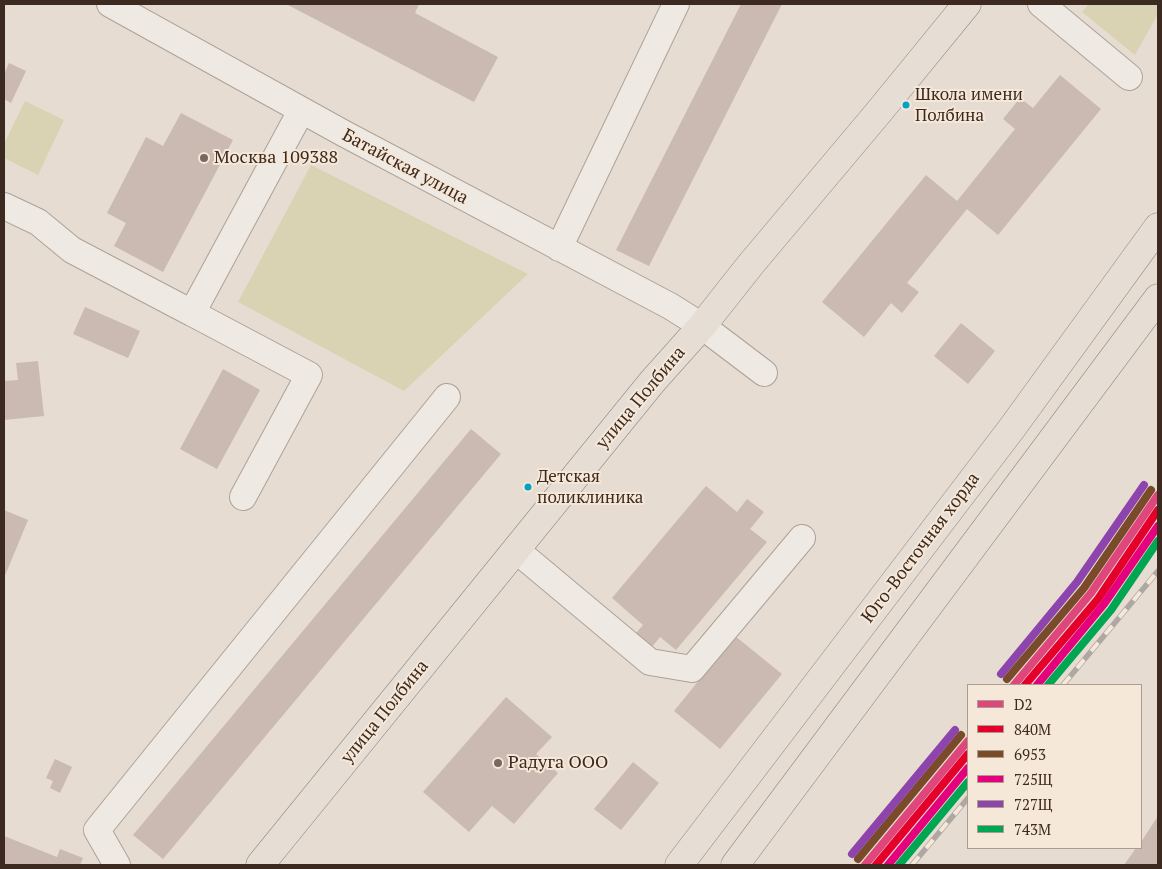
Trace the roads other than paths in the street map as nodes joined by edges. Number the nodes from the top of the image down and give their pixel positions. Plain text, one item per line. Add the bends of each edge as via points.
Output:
1 (110, 4) edge
2 (676, 4) edge
3 (967, 4) edge
4 (1041, 4) edge
5 (1129, 77) dead end
6 (302, 111) junction
7 (4, 206) edge
8 (1158, 227) edge
9 (559, 248) junction
10 (1158, 298) edge
11 (192, 313) junction
12 (702, 326) junction
13 (764, 373) dead end
14 (447, 397) dead end
15 (243, 497) dead end
16 (802, 538) dead end
17 (516, 550) junction
18 (118, 865) edge
19 (260, 865) edge
20 (678, 865) edge
21 (735, 865) edge

1 - 6 street, Батайская улица
2 - 9 street
3 - 12 main road, улица Полбина
4 - 5 street
6 - 9 street, Батайская улица
6 - 11 street
7 - 11 street via 38,222 72,250
8 - 20 main road, Юго-Восточная хорда via 1012,428
9 - 12 street, Батайская улица
10 - 21 main road
11 - 15 street via 309,375
12 - 13 street, Батайская улица
12 - 17 main road, улица Полбина via 652,382
14 - 18 street via 96,830
16 - 17 street via 692,669 650,662
17 - 19 main road, улица Полбина

